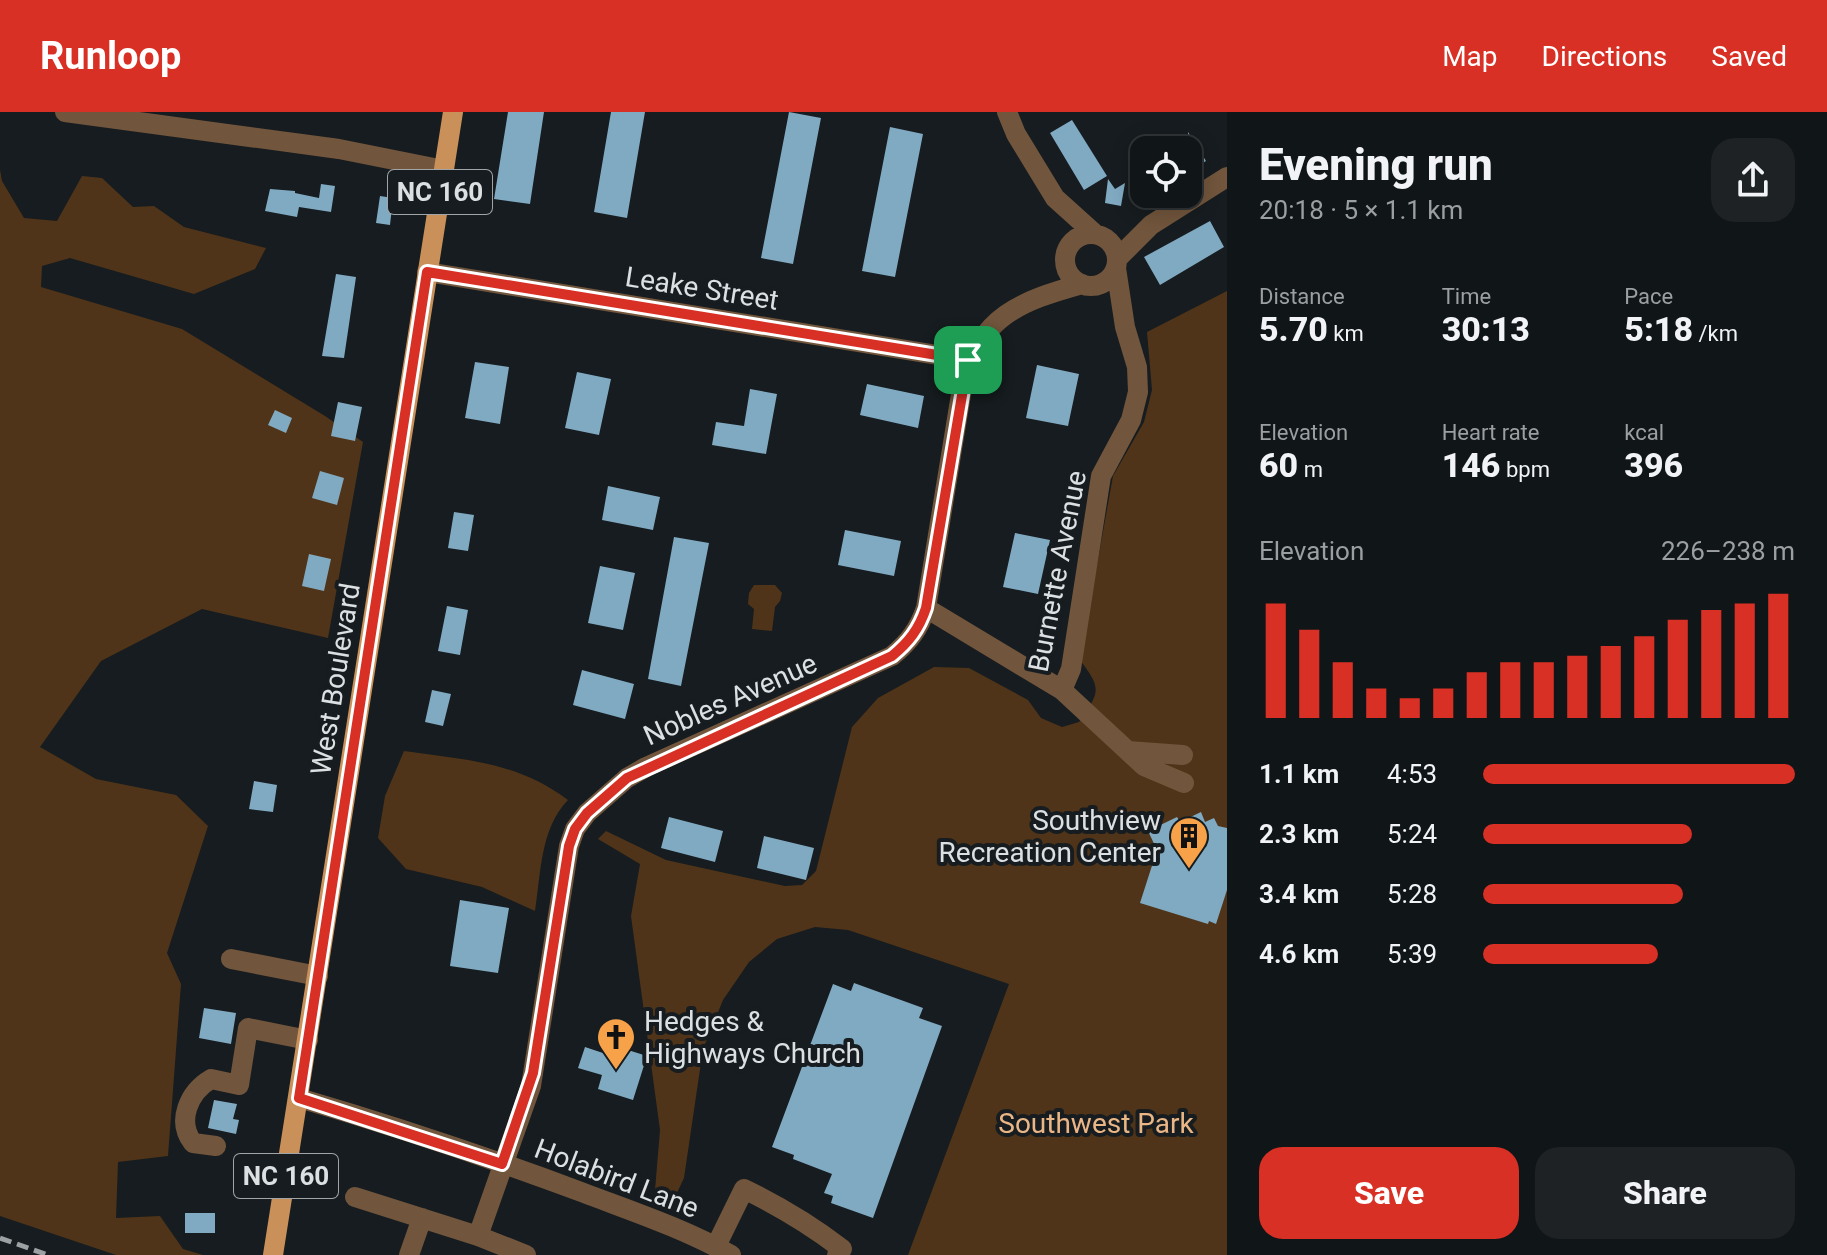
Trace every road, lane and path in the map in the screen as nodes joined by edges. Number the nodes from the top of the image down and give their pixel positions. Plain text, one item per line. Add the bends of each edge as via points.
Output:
1 (65, 112) edge
2 (453, 112) edge
3 (1007, 112) edge
4 (444, 170) junction
5 (1227, 177) edge
6 (1055, 198) junction
7 (1151, 225) junction
8 (1099, 235) junction
9 (1066, 255) junction
10 (1117, 263) junction
11 (427, 272) junction
12 (1086, 285) junction
13 (1036, 297) junction
14 (1125, 327) junction
15 (968, 360) junction
16 (926, 608) junction
17 (1062, 690) junction
18 (1128, 751) junction
19 (1183, 755) dead end
20 (1184, 783) dead end
21 (231, 959) dead end
22 (318, 976) junction
23 (308, 1040) junction
24 (299, 1098) junction
25 (216, 1146) dead end
26 (502, 1164) junction
27 (355, 1197) dead end
28 (422, 1218) junction
29 (478, 1236) junction
30 (724, 1251) edge
31 (273, 1255) edge
32 (409, 1255) edge
33 (526, 1255) edge
34 (837, 1255) edge

1 - 4 street via 339,149
2 - 4 main road, West Boulevard / NC 160
3 - 6 street
4 - 11 main road, West Boulevard / NC 160
5 - 7 street
6 - 8 street
6 - 9 street
7 - 8 street
7 - 10 street
8 - 9 street via 1077,238
8 - 10 street via 1111,242
9 - 12 street via 1069,274
9 - 13 street, Nobles Avenue
10 - 12 street via 1106,282
10 - 14 street, Burnette Avenue
11 - 15 street, Leake Street
11 - 22 main road, West Boulevard / NC 160
12 - 13 street, Nobles Avenue
12 - 14 street, Burnette Avenue
13 - 15 street, Nobles Avenue via 993,324
14 - 17 street, Burnette Avenue via 1138,392 1131,420 1101,476 1071,669
15 - 16 street, Nobles Avenue
16 - 17 street
16 - 26 street, Nobles Avenue via 917,631 892,656 646,767 587,813 569,846 533,1073
17 - 18 street
18 - 19 street
18 - 20 street via 1144,766
21 - 22 street
22 - 23 main road, West Boulevard / NC 160
23 - 24 main road, West Boulevard / NC 160
23 - 25 street via 248,1028 239,1085 211,1079 189,1099 187,1135 193,1143
24 - 26 street, Holabird Lane
24 - 31 main road, West Boulevard / NC 160
26 - 29 street, Nobles Avenue
26 - 30 street, Holabird Lane
27 - 28 street
28 - 29 street
28 - 32 street
29 - 33 street
30 - 34 street via 744,1189 815,1228 842,1249

